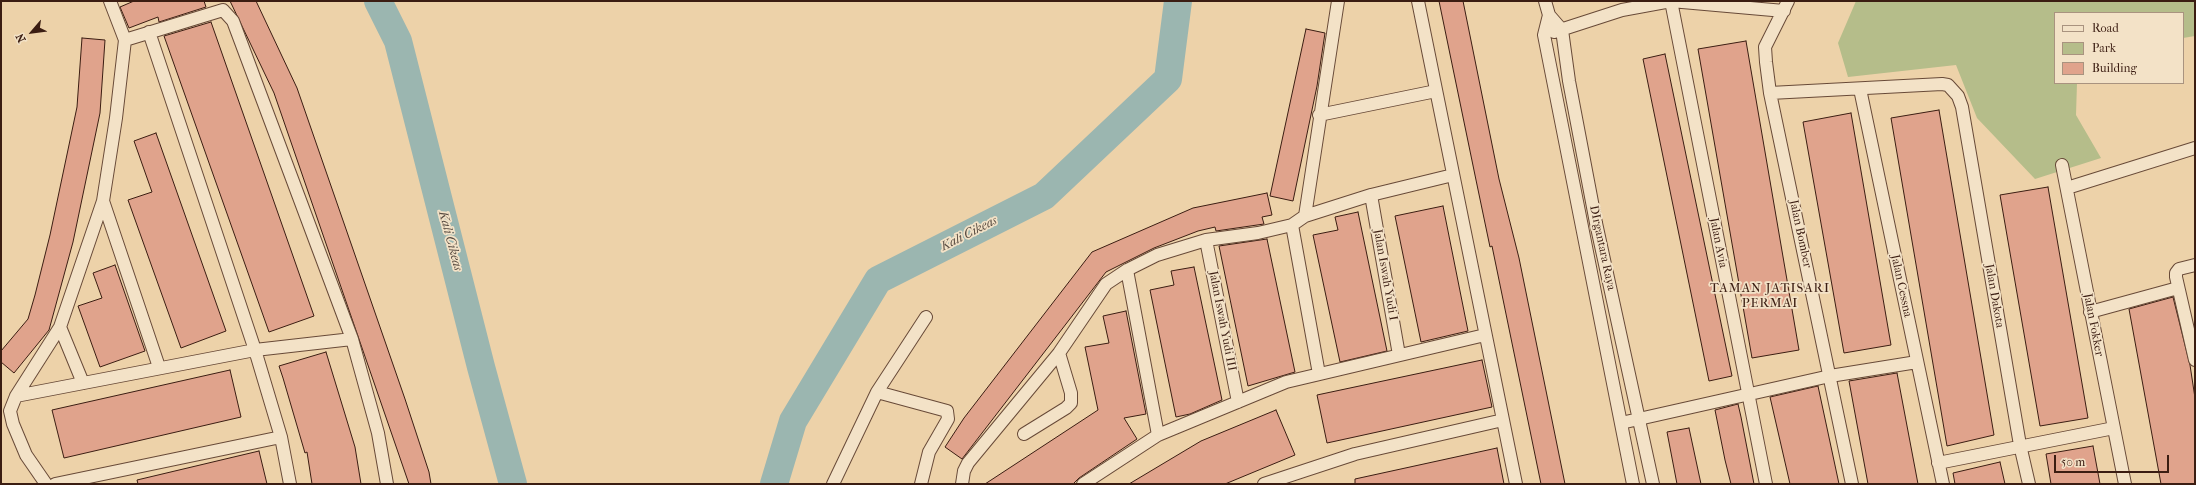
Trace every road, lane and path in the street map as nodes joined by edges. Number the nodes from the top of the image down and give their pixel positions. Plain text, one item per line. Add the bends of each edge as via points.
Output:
1 (110, 1) edge
2 (1338, 1) edge
3 (1418, 1) edge
4 (1545, 1) edge
5 (1671, 2) edge
6 (1786, 6) edge
7 (1549, 14) junction
8 (1562, 30) junction
9 (148, 32) junction
10 (1544, 35) junction
11 (125, 40) junction
12 (1860, 89) junction
13 (1436, 91) junction
14 (1770, 93) junction
15 (1319, 115) junction
16 (2195, 148) edge
17 (2062, 165) dead end
18 (1453, 175) junction
19 (2066, 188) junction
20 (1371, 194) junction
21 (103, 201) junction
22 (1305, 216) junction
23 (1596, 223) junction
24 (1292, 225) junction
25 (1582, 226) junction
26 (1206, 240) junction
27 (2195, 265) edge
28 (1127, 270) junction
29 (2177, 282) junction
30 (2090, 312) junction
31 (926, 317) dead end
32 (60, 327) junction
33 (1485, 335) junction
34 (352, 338) junction
35 (255, 350) junction
36 (1059, 353) junction
37 (2194, 353) edge
38 (1399, 355) junction
39 (1917, 362) junction
40 (159, 367) junction
41 (1319, 374) junction
42 (1830, 376) junction
43 (83, 383) junction
44 (877, 392) junction
45 (1748, 394) junction
46 (16, 396) junction
47 (1238, 402) junction
48 (1639, 418) junction
49 (1503, 420) junction
50 (1621, 423) junction
51 (2114, 428) junction
52 (1024, 434) dead end
53 (1158, 435) junction
54 (282, 437) junction
55 (2020, 445) junction
56 (1938, 463) junction
57 (46, 484) edge
58 (56, 484) edge
59 (290, 484) edge
60 (387, 484) edge
61 (832, 484) edge
62 (922, 484) edge
63 (962, 484) edge
64 (1083, 484) edge
65 (1264, 484) edge
66 (1516, 484) edge
67 (1633, 484) edge
68 (1653, 484) edge
69 (1766, 484) edge
70 (1852, 484) edge
71 (1943, 484) edge
72 (2029, 484) edge
73 (2125, 484) edge

1 - 11 street
2 - 15 street
3 - 13 street
4 - 7 street
5 - 6 street
5 - 8 street via 1622,10
5 - 45 street, Jalan Avia
6 - 14 street, Jalan Bomber via 1765,47
7 - 8 street
7 - 10 street, DIrgantara Raya
8 - 10 street
8 - 23 street, DIrgantara Raya
9 - 11 street
9 - 34 street via 223,10 230,16
9 - 35 street
10 - 25 street, DIrgantara Raya
11 - 21 street
12 - 14 street
12 - 39 street, Jalan Cessna
12 - 55 street, Jalan Dakota via 1948,85 1958,96 1962,107
13 - 15 street
13 - 18 street
14 - 42 street, Jalan Bomber
15 - 22 street
16 - 19 street
17 - 19 street, Jalan Fokker
18 - 20 street
18 - 33 street
19 - 30 street, Jalan Fokker
20 - 22 street
20 - 38 street, Jalan Iswah Yudi I
21 - 32 street
21 - 40 street
22 - 24 street
23 - 25 street
23 - 48 street, DIrgantara Raya
24 - 26 street via 1258,233
24 - 41 street
25 - 50 street, DIrgantara Raya
26 - 28 street via 1157,256
26 - 47 street, Jalan Iswah Yudi III
27 - 29 street via 2179,269 2176,272
28 - 36 street via 1106,284
28 - 53 street
29 - 30 street
29 - 37 street
30 - 51 street, Jalan Fokker
31 - 44 street
32 - 43 street
32 - 46 street
33 - 38 street
33 - 49 street
34 - 35 street
34 - 60 street via 378,433
35 - 40 street
35 - 54 street
36 - 52 street via 1071,392 1071,403
36 - 63 street via 968,464
38 - 41 street
39 - 42 street
39 - 56 street, Jalan Cessna
40 - 43 street
41 - 47 street via 1286,382
42 - 45 street
42 - 70 street, Jalan Bomber
43 - 46 street
44 - 61 street
44 - 62 street via 946,411 948,419 929,452
45 - 48 street
45 - 69 street, Jalan Avia
46 - 57 street via 10,411 13,424 26,455
47 - 53 street
48 - 50 street
48 - 68 street, DIrgantara Raya
49 - 65 street via 1355,454
49 - 66 street
50 - 67 street, DIrgantara Raya
51 - 55 street
51 - 73 street, Jalan Fokker
53 - 64 street
54 - 58 street
54 - 59 street
55 - 56 street
55 - 72 street, Jalan Dakota
56 - 71 street, Jalan Cessna

